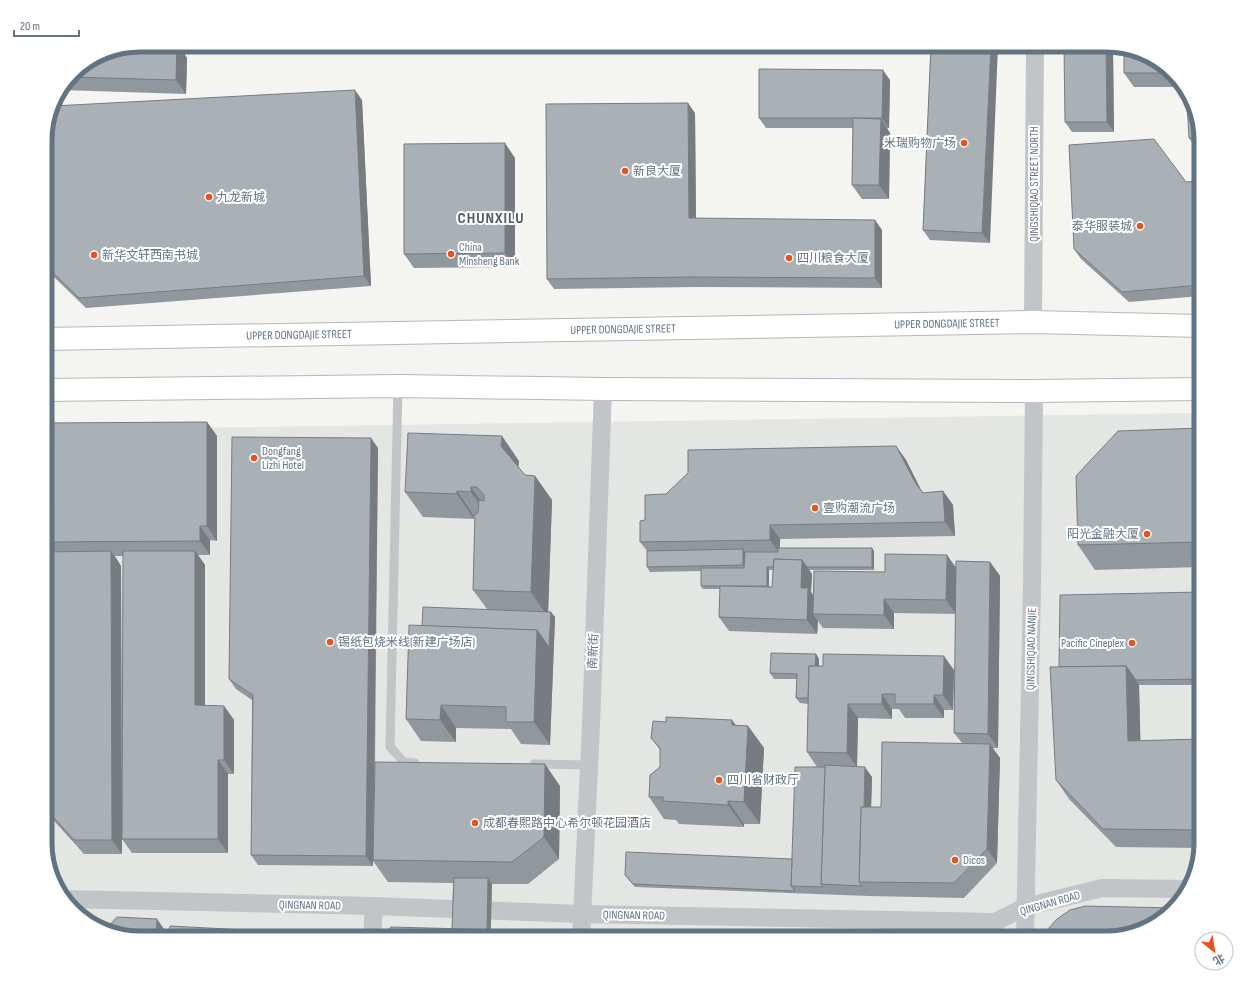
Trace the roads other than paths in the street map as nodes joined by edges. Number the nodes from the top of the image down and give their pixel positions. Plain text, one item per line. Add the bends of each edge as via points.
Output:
1 (1035, 52) edge
2 (1033, 322) junction
3 (1194, 326) edge
4 (52, 339) edge
5 (398, 386) junction
6 (604, 389) junction
7 (1194, 389) edge
8 (52, 390) edge
9 (1034, 391) junction
10 (427, 763) edge
11 (527, 764) edge
12 (589, 765) junction
13 (1181, 889) edge
14 (76, 903) edge
15 (374, 906) junction
16 (1025, 907) junction
17 (582, 914) junction
18 (372, 931) edge
19 (581, 931) edge
20 (1025, 931) edge

1 - 2 street, QINGSHIQIAO STREET NORTH
2 - 3 main road, UPPER DONGDAJIE STREET
2 - 4 main road, UPPER DONGDAJIE STREET
5 - 6 main road
5 - 8 main road
5 - 10 lane via 390,747 404,762
6 - 9 main road
6 - 12 street, 南新街
7 - 9 main road
9 - 16 street, QINGSHIQIAO NANJIE
11 - 12 lane
12 - 17 street, 南新街
13 - 16 street, QINGNAN ROAD via 1102,888
14 - 15 street, QINGNAN ROAD
15 - 17 street, QINGNAN ROAD
15 - 18 street
16 - 17 street, QINGNAN ROAD via 995,922
16 - 20 street, QINGSHIQIAO NANJIE
17 - 19 street, 南新街

